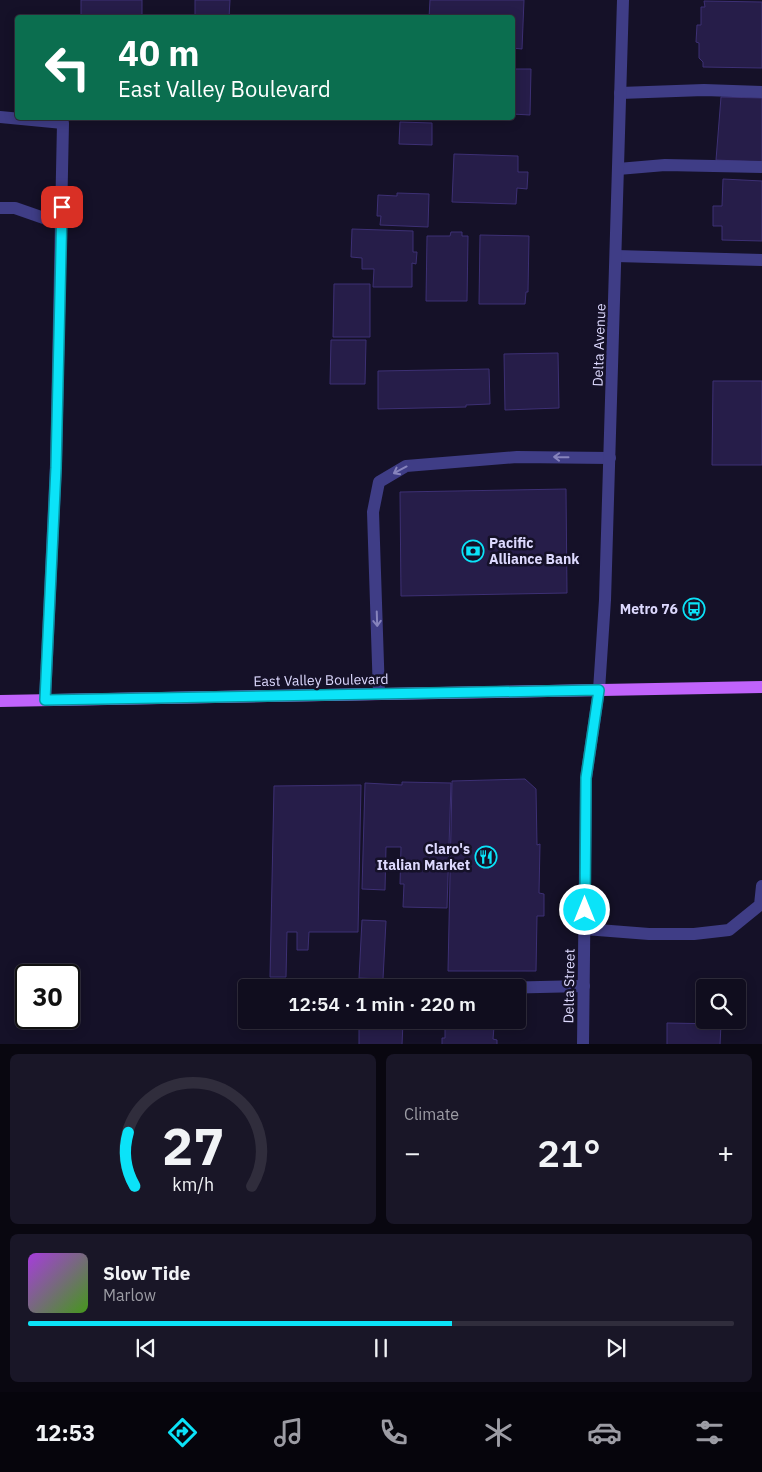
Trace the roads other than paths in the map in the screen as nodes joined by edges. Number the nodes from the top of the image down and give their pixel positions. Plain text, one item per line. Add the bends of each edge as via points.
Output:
1 (623, 0) edge
2 (762, 92) edge
3 (620, 93) junction
4 (0, 117) edge
5 (15, 119) edge
6 (27, 120) edge
7 (762, 167) edge
8 (618, 169) junction
9 (0, 208) edge
10 (61, 224) junction
11 (616, 256) junction
12 (762, 260) edge
13 (610, 458) junction
14 (762, 687) edge
15 (599, 690) junction
16 (379, 694) junction
17 (45, 700) junction
18 (0, 701) edge
19 (762, 886) edge
20 (585, 929) junction
21 (584, 986) junction
22 (526, 987) edge
23 (583, 1044) edge

1 - 3 street, Delta Avenue
2 - 3 street
3 - 8 street, Delta Avenue
4 - 5 street
6 - 10 street via 63,124
7 - 8 street via 665,164
8 - 11 street, Delta Avenue
9 - 10 street via 15,208
10 - 17 street via 56,468
11 - 12 street
11 - 13 street, Delta Avenue
13 - 15 street, Delta Avenue
13 -> 16 street via 517,457 406,466 379,482 373,512
14 - 15 main road, East Valley Boulevard
15 - 16 main road, East Valley Boulevard
15 - 20 street, Delta Street via 586,778
16 - 17 main road, East Valley Boulevard
17 - 18 main road, East Valley Boulevard
19 - 20 street via 760,905 729,930 649,934
20 - 21 street, Delta Street
21 - 22 street
21 - 23 street, Delta Street

